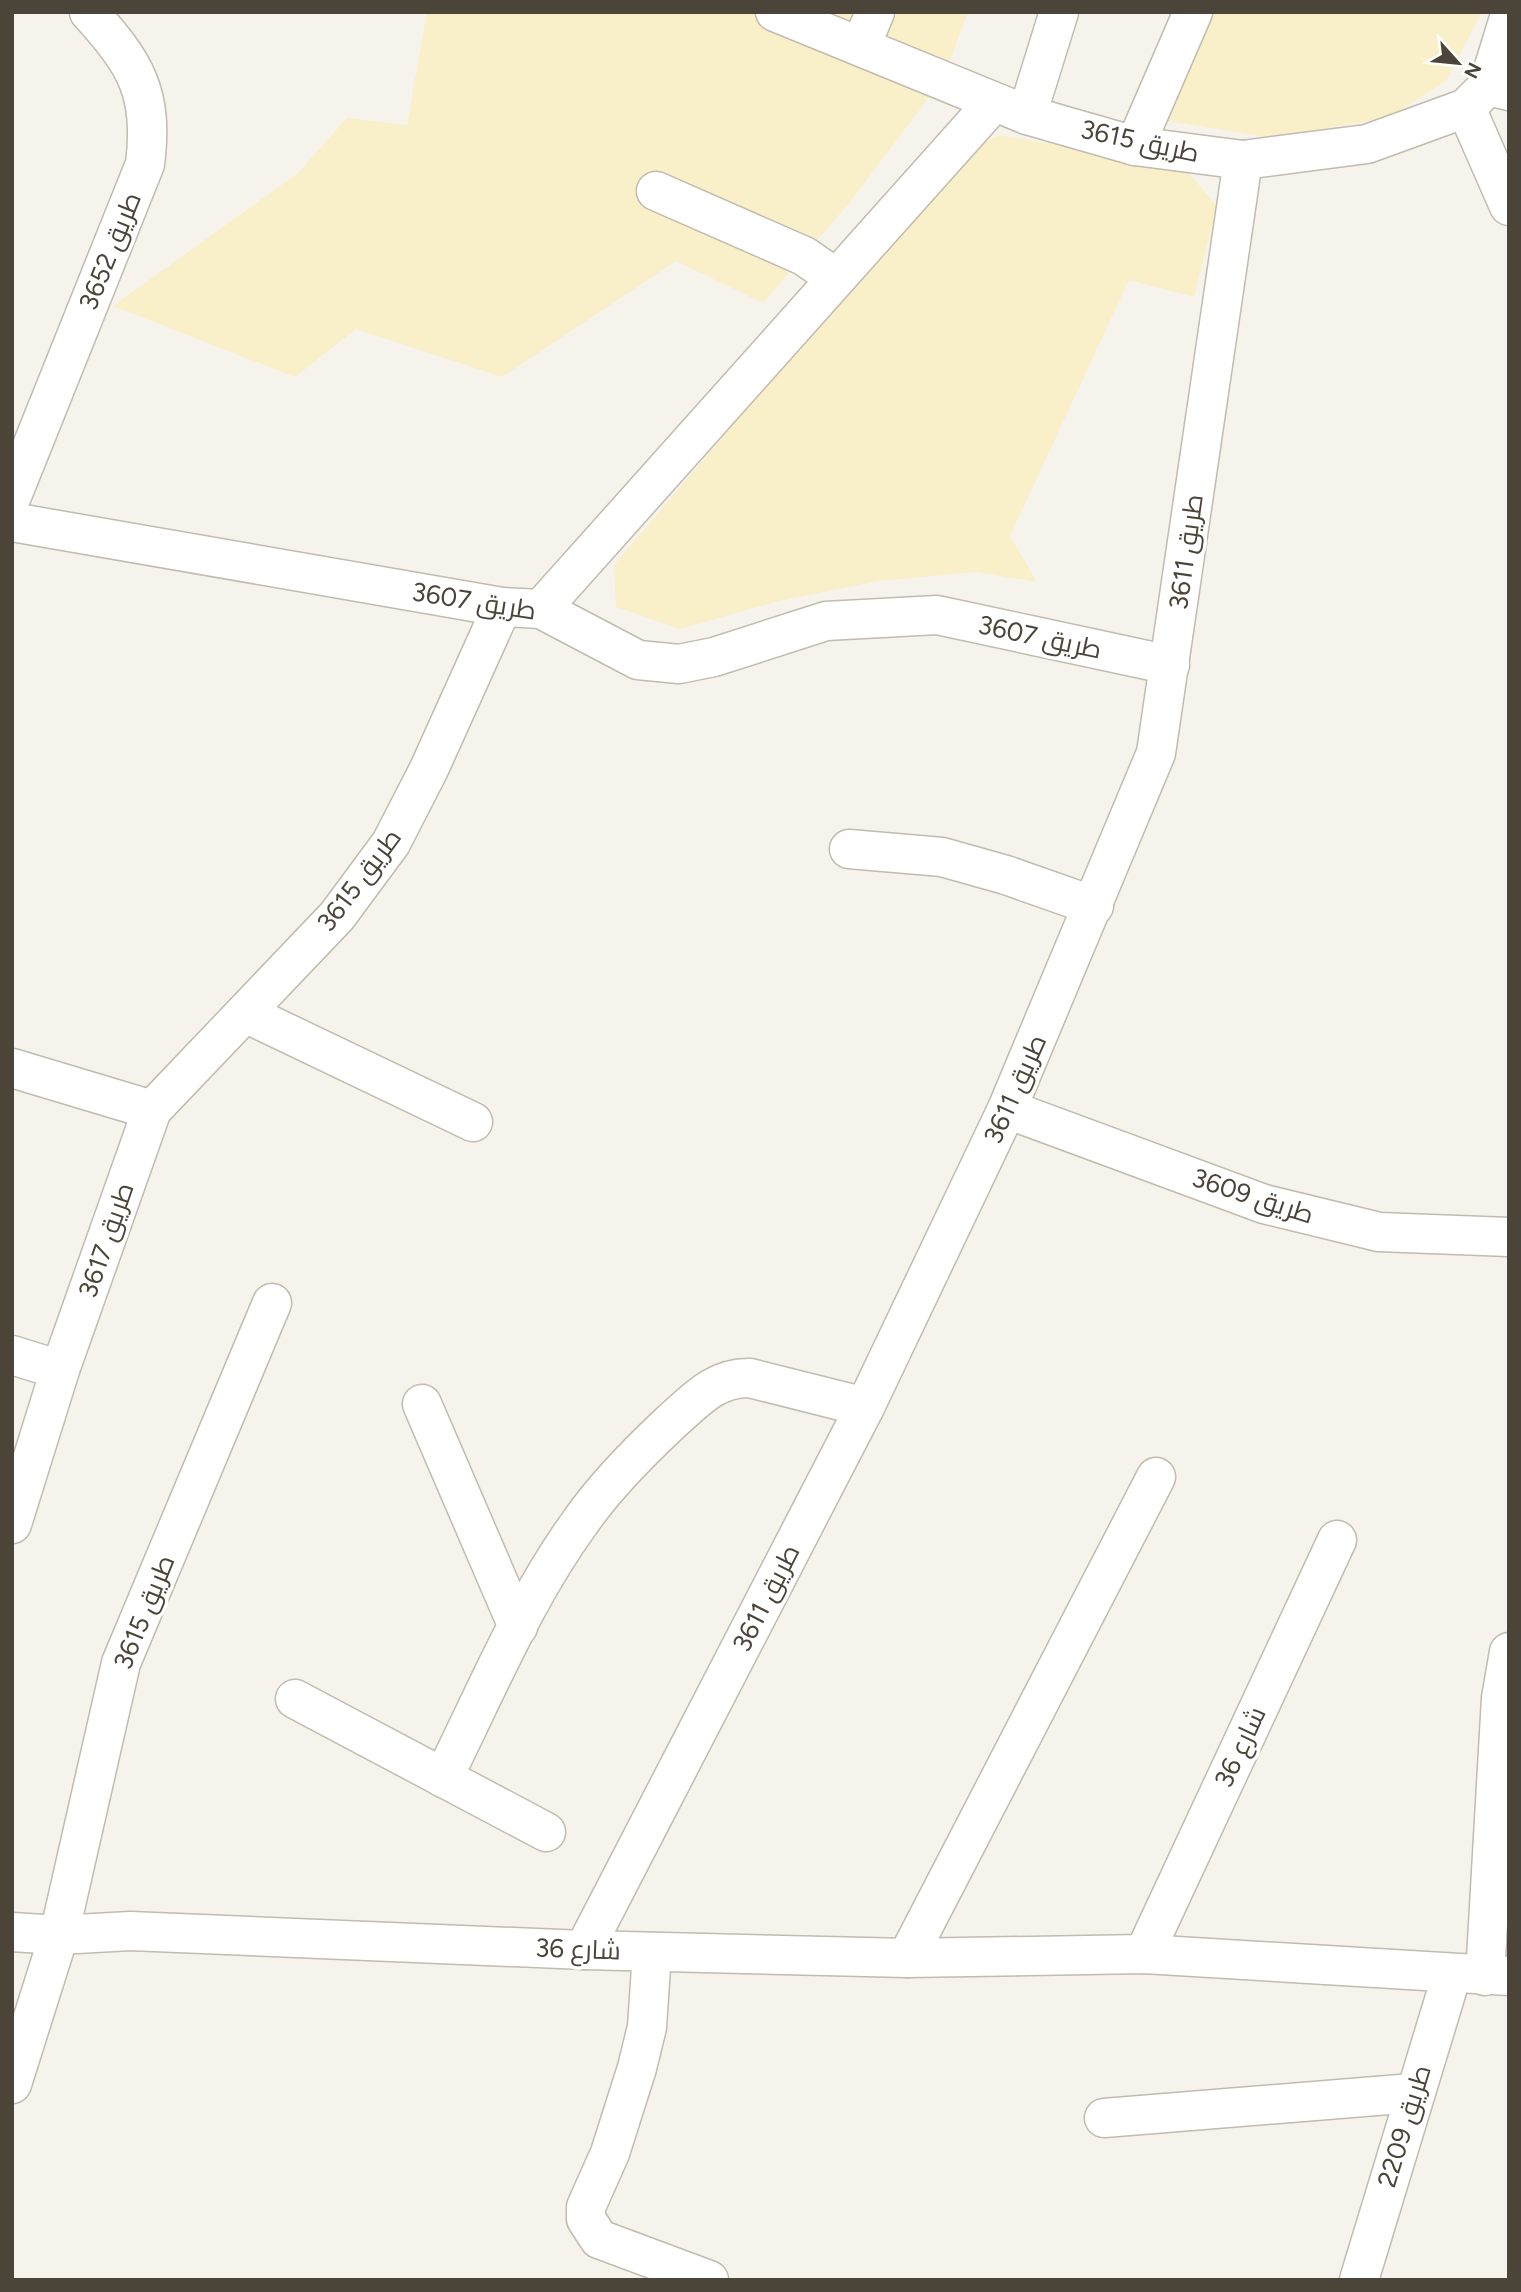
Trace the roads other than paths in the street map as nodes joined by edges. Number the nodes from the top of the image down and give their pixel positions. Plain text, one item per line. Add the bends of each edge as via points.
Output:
1 (89, 12) edge
2 (775, 12) edge
3 (1059, 12) edge
4 (1192, 12) edge
5 (1509, 18) edge
6 (868, 29) edge
7 (1487, 95) edge
8 (1011, 108) junction
9 (1135, 146) junction
10 (1243, 160) junction
11 (656, 191) dead end
12 (1509, 206) edge
13 (836, 278) junction
14 (12, 496) edge
15 (12, 522) edge
16 (502, 607) junction
17 (541, 609) junction
18 (1170, 665) junction
19 (849, 849) dead end
20 (1094, 906) junction
21 (245, 1013) junction
22 (12, 1068) edge
23 (1007, 1109) junction
24 (152, 1110) junction
25 (473, 1122) dead end
26 (1507, 1228) edge
27 (272, 1303) dead end
28 (12, 1355) edge
29 (60, 1370) junction
30 (422, 1404) dead end
31 (865, 1407) junction
32 (1156, 1477) dead end
33 (12, 1524) edge
34 (1336, 1540) dead end
35 (518, 1627) junction
36 (1509, 1652) edge
37 (295, 1699) dead end
38 (443, 1778) junction
39 (546, 1832) dead end
40 (12, 1932) edge
41 (58, 1935) junction
42 (584, 1950) junction
43 (652, 1952) junction
44 (1144, 1954) junction
45 (907, 1958) junction
46 (1482, 1975) edge
47 (12, 2084) edge
48 (1413, 2093) junction
49 (1104, 2118) dead end
50 (709, 2280) edge
51 (1359, 2280) edge

1 - 14 street, طريق 3652 via 128,59 145,98 149,132 145,164
2 - 6 street, طريق 3615
3 - 8 street
4 - 9 street
5 - 7 street
6 - 8 street, طريق 3615
7 - 10 street, طريق 3615 via 1367,144
7 - 12 street
8 - 9 street, طريق 3615
8 - 13 street
9 - 10 street, طريق 3615
10 - 18 street, طريق 3611
11 - 13 street via 804,256
13 - 17 street
15 - 16 street, طريق 3607
16 - 17 street, طريق 3607
16 - 21 street, طريق 3615 via 391,843 337,915
17 - 18 street, طريق 3607 via 638,660 679,664 826,621 937,615
18 - 20 street, طريق 3611 via 1156,753
19 - 20 street via 942,857
20 - 23 street, طريق 3611
21 - 24 street, طريق 3615
21 - 25 street
22 - 24 street
23 - 26 street, طريق 3609 via 1264,1204 1379,1233
23 - 31 street, طريق 3611
24 - 29 street, طريق 3617
27 - 41 street, طريق 3615 via 121,1663
28 - 29 street
29 - 33 street, طريق 3617
30 - 35 street
31 - 35 street via 750,1378 735,1377 707,1390 620,1473 581,1520
31 - 42 street, طريق 3611
32 - 45 street
34 - 44 street, شارع 36
35 - 38 street
36 - 46 street via 1501,1698
37 - 38 street
38 - 39 street
40 - 41 street, شارع 36
41 - 42 street, شارع 36 via 130,1931
41 - 47 street, طريق 3615
42 - 43 street, شارع 36
43 - 45 street, شارع 36
43 - 50 street via 647,2027 637,2068 610,2152 586,2207 586,2219 599,2239
44 - 45 street, شارع 36
44 - 46 street, شارع 36
46 - 48 street, طريق 2209
48 - 49 street
48 - 51 street, طريق 2209

